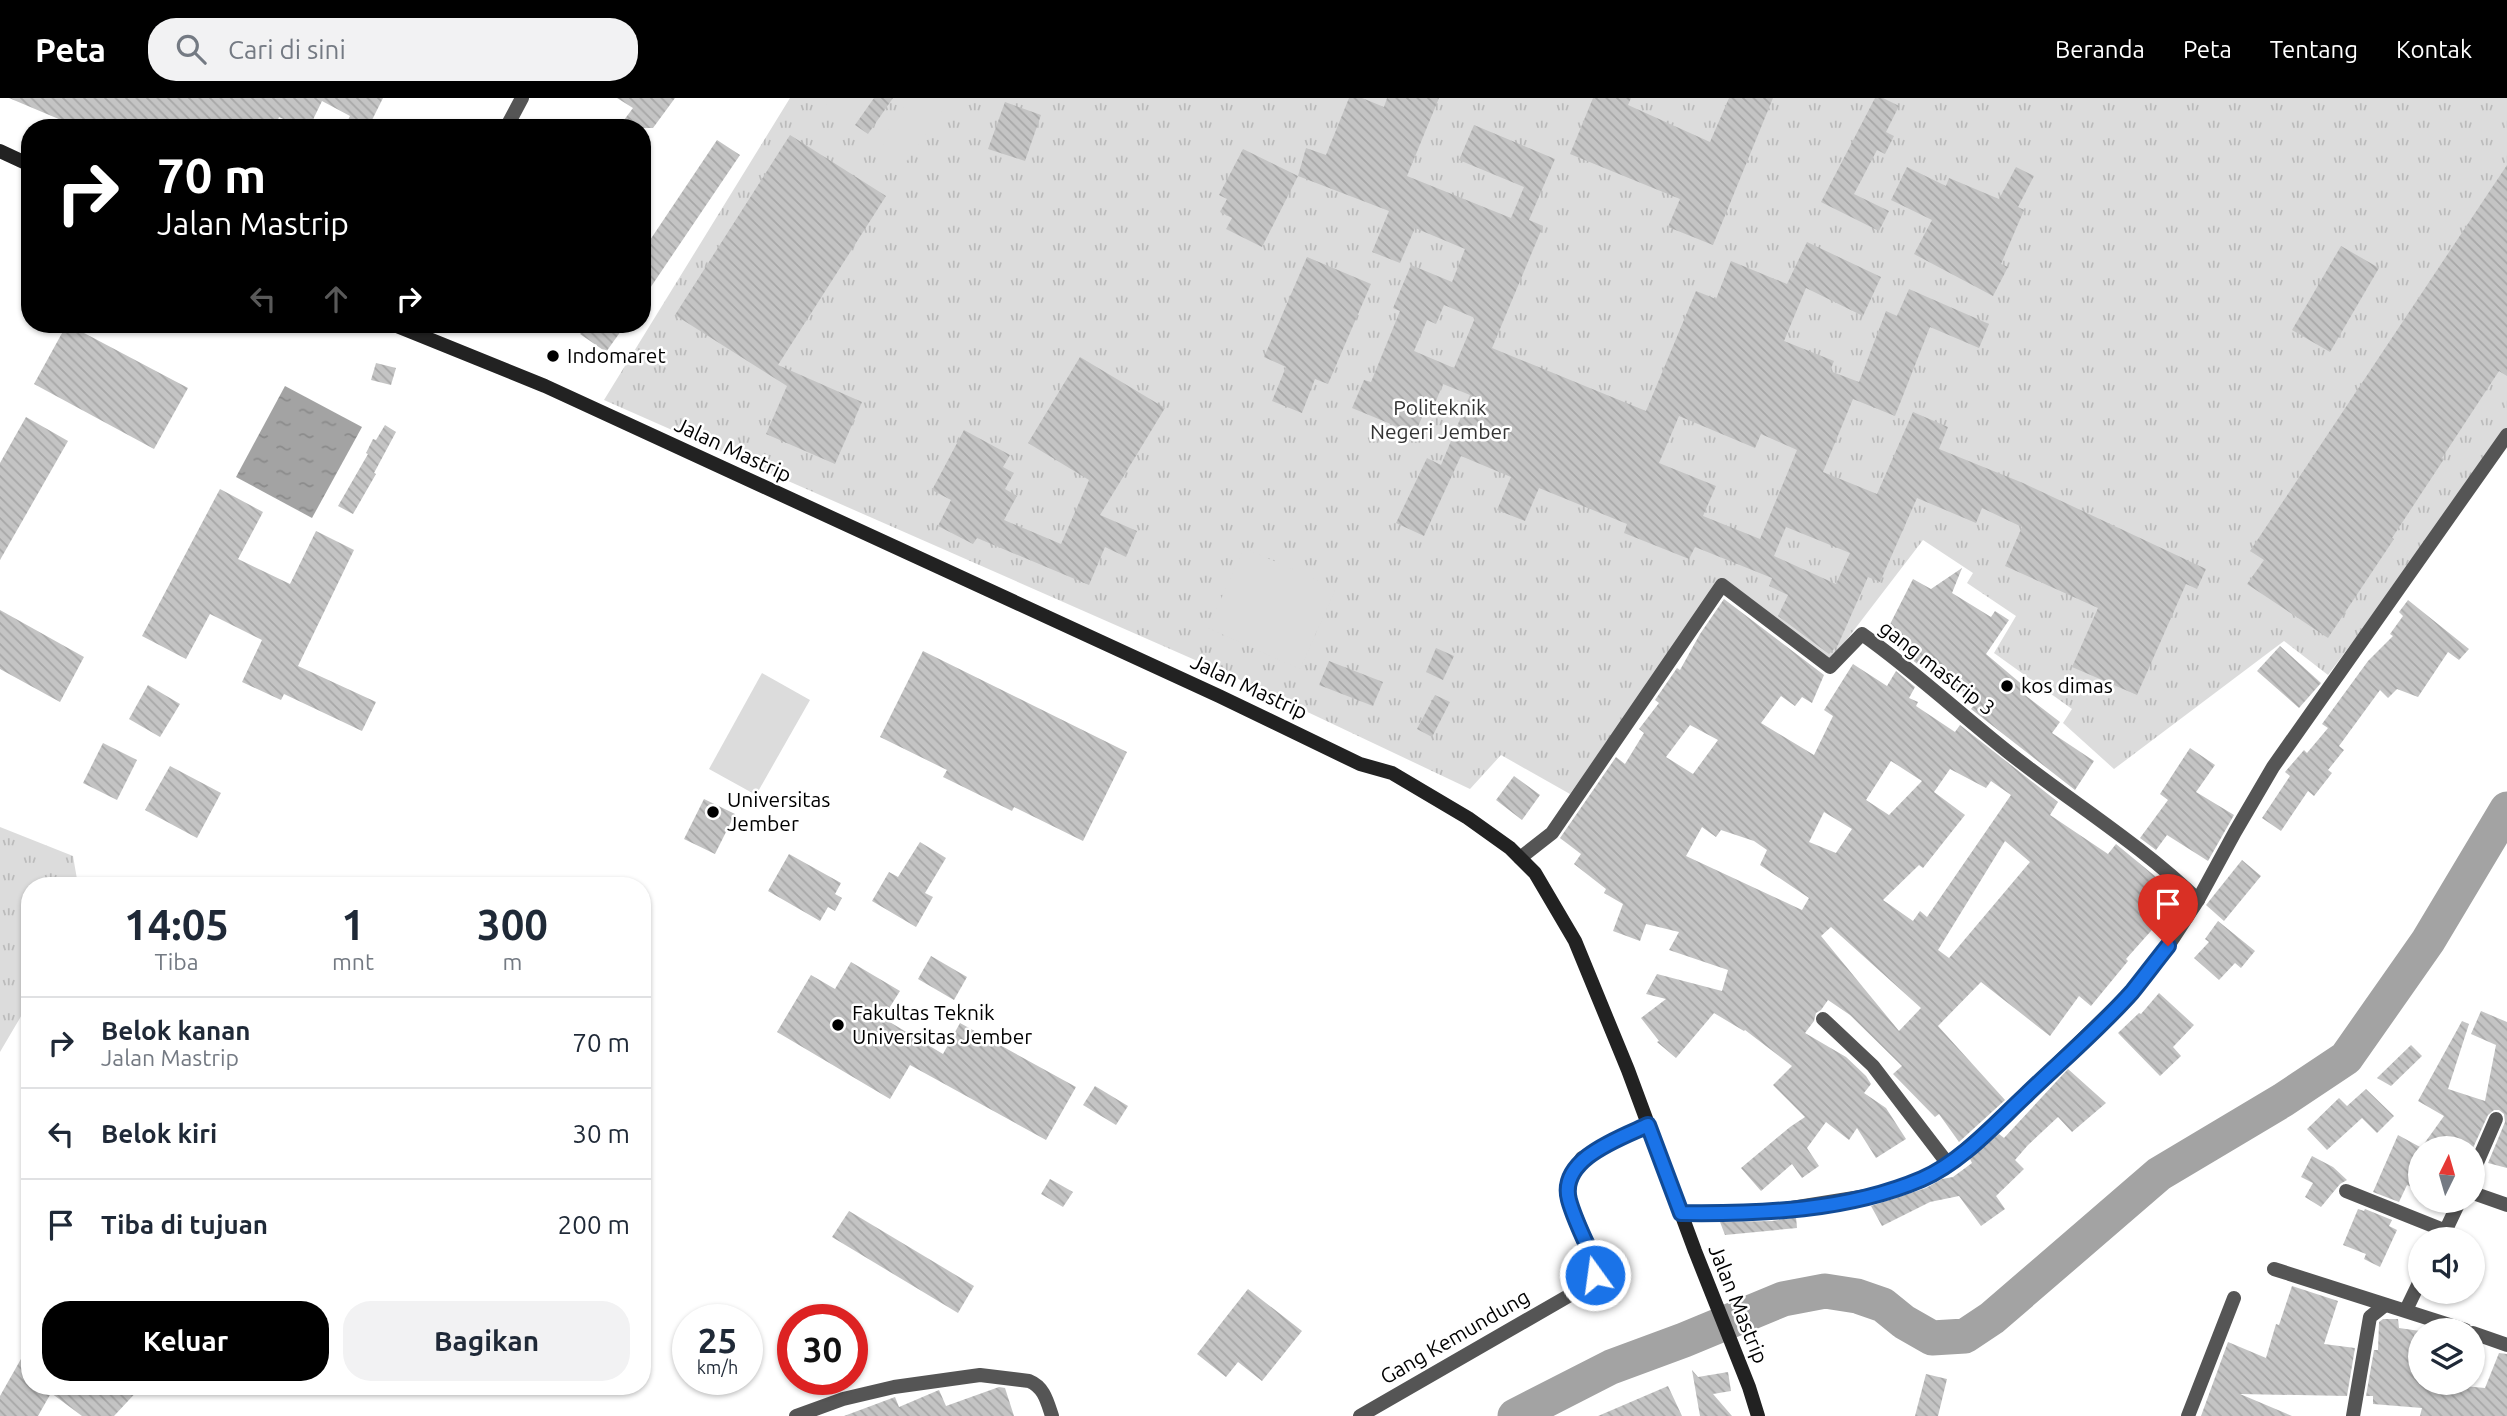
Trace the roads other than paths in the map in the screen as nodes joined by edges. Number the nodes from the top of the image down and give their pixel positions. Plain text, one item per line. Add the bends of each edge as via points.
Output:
1 (516, 100) edge
2 (509, 119) edge
3 (0, 151) edge
4 (21, 161) edge
5 (418, 333) edge
6 (2507, 435) edge
7 (1520, 858) junction
8 (2198, 900) junction
9 (1823, 1019) dead end
10 (2496, 1119) dead end
11 (1648, 1125) junction
12 (2485, 1144) edge
13 (1948, 1164) junction
14 (2346, 1191) dead end
15 (2485, 1197) edge
16 (2507, 1205) edge
17 (1681, 1213) junction
18 (2426, 1227) edge
19 (2274, 1269) dead end
20 (2234, 1298) dead end
21 (2409, 1304) edge
22 (2385, 1305) junction
23 (2406, 1310) junction
24 (2430, 1318) edge
25 (2485, 1337) edge
26 (2507, 1345) edge
27 (796, 1416) edge
28 (1052, 1416) edge
29 (1360, 1416) edge
30 (1758, 1416) edge
31 (2188, 1416) edge
32 (2353, 1416) edge

1 - 2 street
3 - 4 main road
5 - 7 main road, Jalan Mastrip via 545,386 1360,764 1392,773 1468,818
6 - 8 street via 2273,767
7 - 8 street, gang mastrip 3 via 1552,833 1722,585 1830,667 1862,634 2008,752 2173,875
7 - 11 main road, Jalan Mastrip via 1535,873 1576,941
8 - 13 street via 2131,992
9 - 13 street via 1873,1066
10 - 12 street
11 - 17 main road, Jalan Mastrip
11 - 29 street, Gang Kemundung via 1582,1158 1572,1173 1568,1197 1596,1265 1591,1283
13 - 17 street via 1879,1195 1772,1211
14 - 18 street
15 - 16 street
17 - 30 main road, Jalan Mastrip
19 - 22 street
20 - 31 street
21 - 23 street
22 - 23 street
22 - 32 street via 2370,1317
23 - 24 street
25 - 26 street
27 - 28 street via 894,1387 980,1375 1036,1384

